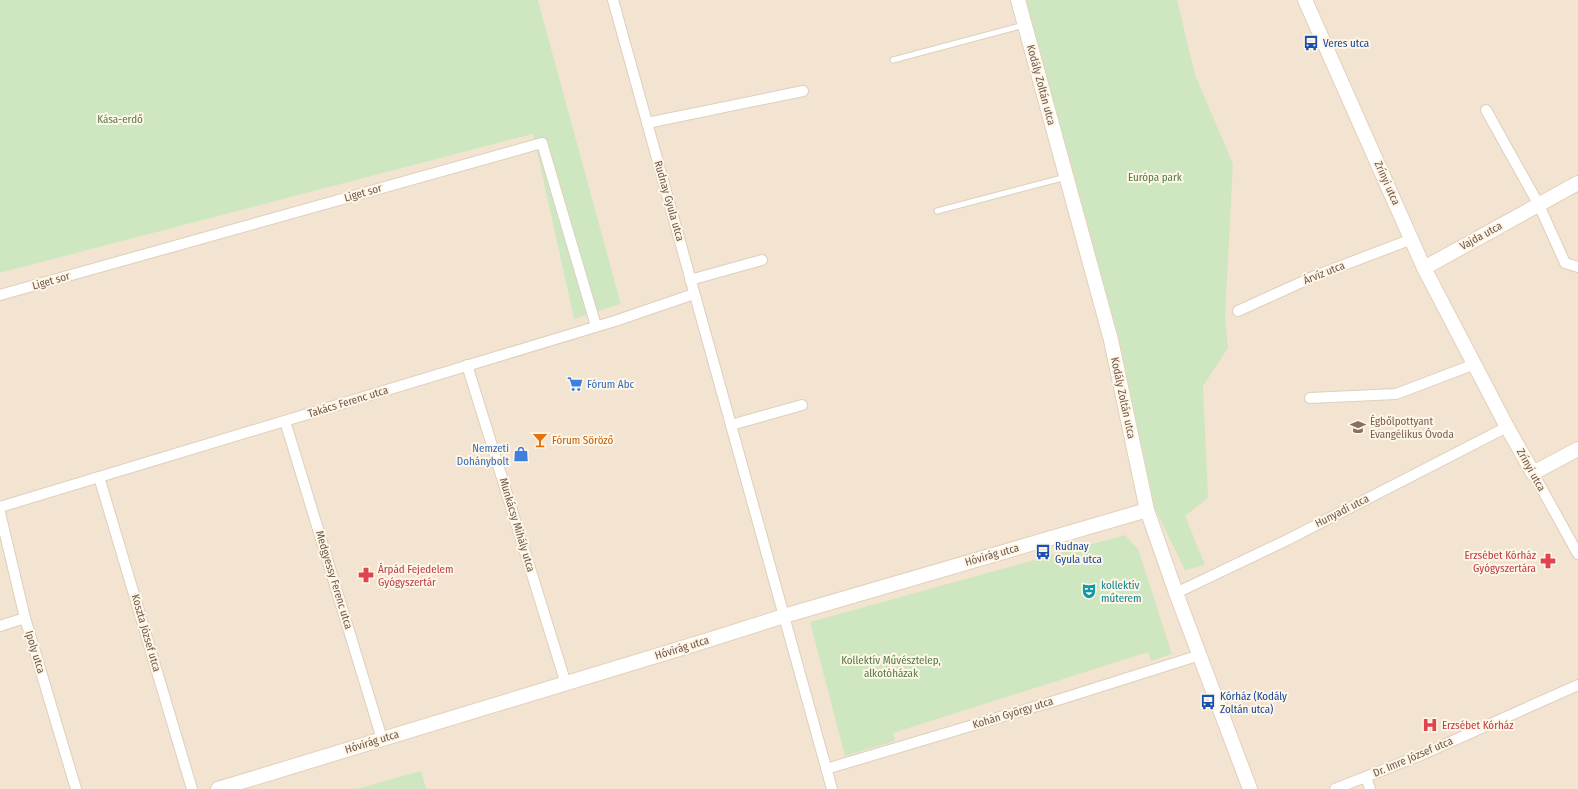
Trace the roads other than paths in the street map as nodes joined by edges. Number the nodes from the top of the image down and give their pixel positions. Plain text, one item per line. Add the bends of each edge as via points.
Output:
1 (613, 0) edge
2 (1018, 0) edge
3 (1305, 0) edge
4 (1025, 25) junction
5 (893, 60) dead end
6 (803, 91) dead end
7 (1486, 110) dead end
8 (647, 123) junction
9 (1067, 177) junction
10 (1578, 183) edge
11 (1539, 205) junction
12 (938, 211) dead end
13 (1412, 239) junction
14 (762, 260) dead end
15 (1578, 267) edge
16 (1424, 268) junction
17 (690, 280) junction
18 (694, 294) junction
19 (0, 295) edge
20 (1238, 311) dead end
21 (596, 326) junction
22 (1475, 364) junction
23 (467, 366) junction
24 (1310, 398) dead end
25 (802, 405) dead end
26 (285, 421) junction
27 (730, 425) junction
28 (1507, 427) junction
29 (1578, 449) edge
30 (1533, 473) junction
31 (100, 477) junction
32 (0, 507) edge
33 (1147, 510) junction
34 (0, 513) edge
35 (1578, 554) edge
36 (1176, 593) junction
37 (784, 616) junction
38 (25, 618) junction
39 (0, 626) edge
40 (1200, 655) junction
41 (566, 684) junction
42 (1578, 685) edge
43 (382, 739) junction
44 (826, 769) junction
45 (1366, 777) junction
46 (76, 789) edge
47 (192, 789) edge
48 (218, 789) edge
49 (832, 789) edge
50 (1250, 789) edge
51 (1334, 789) edge
52 (1370, 789) edge

1 - 8 street, Rudnay Gyula utca
2 - 4 street, Kodály Zoltán utca
3 - 13 street, Zrínyi utca
4 - 5 lane
4 - 9 street, Kodály Zoltán utca
6 - 8 street
7 - 11 street
8 - 17 street, Rudnay Gyula utca
9 - 12 lane
9 - 33 street, Kodály Zoltán utca via 1111,340
10 - 11 street, Vajda utca
11 - 15 street via 1565,263
11 - 16 street, Vajda utca
13 - 16 street, Zrínyi utca
13 - 20 street, Árvíz utca via 1315,276
14 - 17 street
16 - 22 street, Zrínyi utca
17 - 18 street, Rudnay Gyula utca
18 - 21 street, Takács Ferenc utca
18 - 27 street, Rudnay Gyula utca
19 - 21 street, Liget sor via 542,143
21 - 23 street, Takács Ferenc utca
22 - 24 street via 1396,394
22 - 28 street, Zrínyi utca
23 - 26 street, Takács Ferenc utca
23 - 41 street, Munkácsy Mihály utca
25 - 27 street
26 - 31 street, Takács Ferenc utca
26 - 43 street, Medgyessy Ferenc utca
27 - 37 street, Rudnay Gyula utca
28 - 30 street, Zrínyi utca
28 - 36 street, Hunyadi utca
29 - 30 street
30 - 35 street, Zrínyi utca
31 - 32 street, Takács Ferenc utca
31 - 47 street, Koszta József utca
33 - 36 street, Kodály Zoltán utca
33 - 37 street, Hóvirág utca
34 - 38 street, Ipoly utca
36 - 40 street, Kodály Zoltán utca
37 - 41 street, Hóvirág utca
37 - 44 street, Rudnay Gyula utca
38 - 39 street
38 - 46 street, Ipoly utca
40 - 44 street, Kohán György utca
40 - 50 street, Kodály Zoltán utca
41 - 43 street, Hóvirág utca
42 - 45 street, Dr. Imre József utca
43 - 48 street, Hóvirág utca
44 - 49 street, Rudnay Gyula utca
45 - 51 street, Dr. Imre József utca
45 - 52 street

